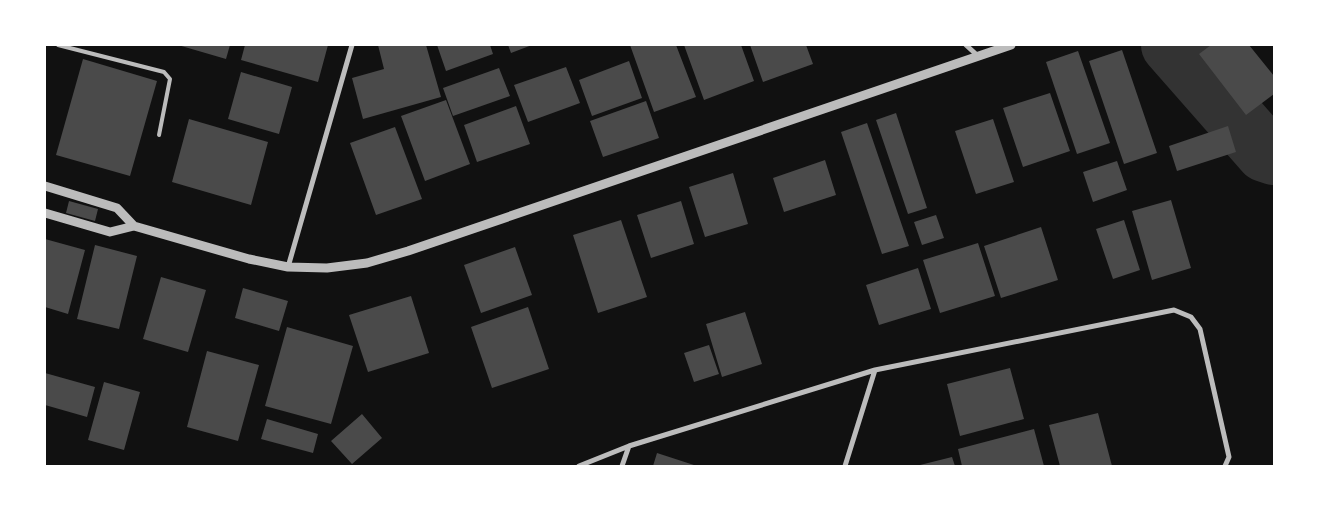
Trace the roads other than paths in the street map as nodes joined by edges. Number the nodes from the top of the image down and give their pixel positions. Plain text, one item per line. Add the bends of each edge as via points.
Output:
1 (58, 45) edge
2 (352, 45) edge
3 (966, 45) edge
4 (1011, 45) edge
5 (978, 56) junction
6 (159, 135) dead end
7 (45, 186) edge
8 (45, 213) edge
9 (134, 226) junction
10 (288, 267) junction
11 (875, 370) junction
12 (629, 446) junction
13 (579, 466) edge
14 (622, 466) edge
15 (845, 466) edge
16 (1225, 466) edge

1 - 6 lane via 164,72 170,79
2 - 10 street
3 - 5 street
4 - 5 street
5 - 10 street via 408,251 367,263 327,268
7 - 9 street via 117,208
8 - 9 street via 110,232
9 - 10 street via 249,260
11 - 12 street
11 - 15 street
11 - 16 street via 1174,310 1191,317 1200,329 1229,457
12 - 13 street
12 - 14 street

